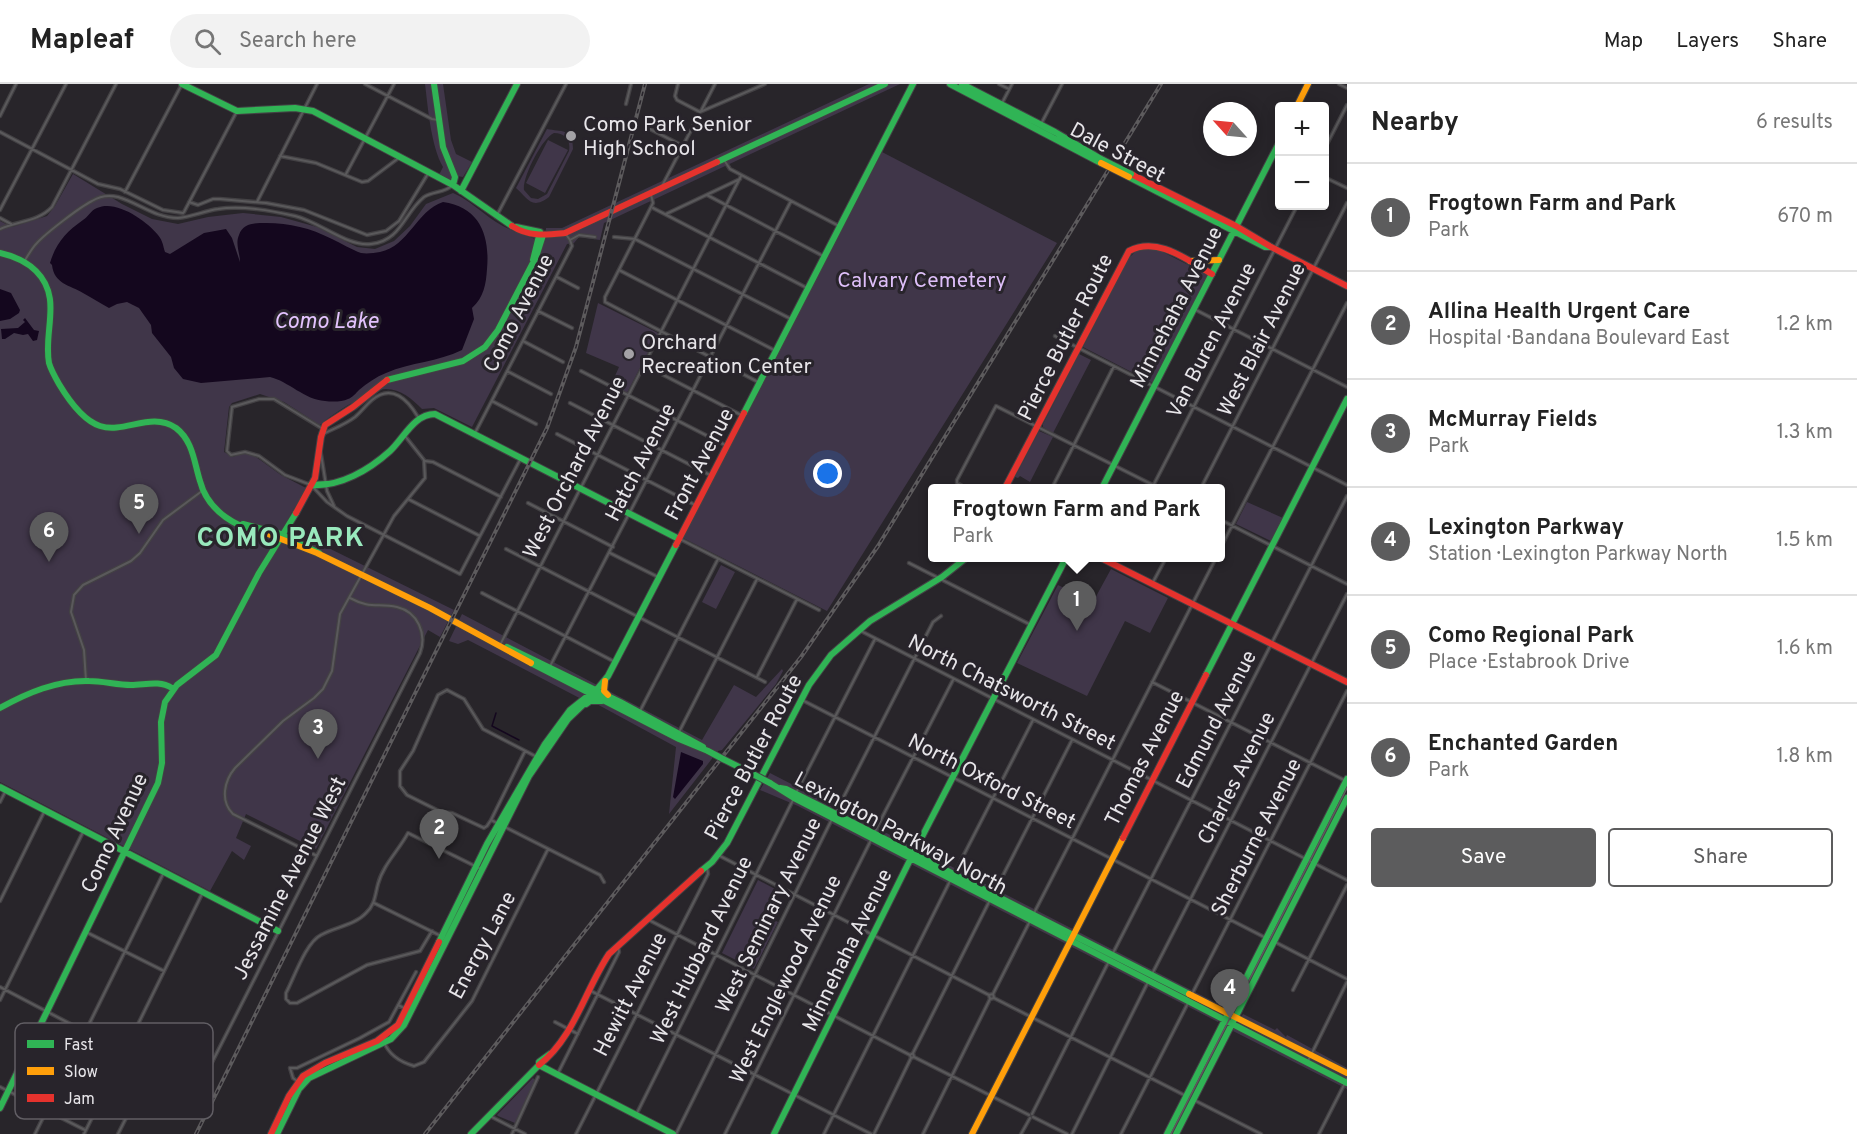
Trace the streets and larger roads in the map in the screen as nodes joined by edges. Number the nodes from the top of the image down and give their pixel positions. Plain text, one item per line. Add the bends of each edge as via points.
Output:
1 (16, 84) edge
2 (66, 84) edge
3 (116, 84) edge
4 (182, 84) edge
5 (317, 84) edge
6 (365, 84) edge
7 (393, 84) edge
8 (434, 84) edge
9 (517, 84) edge
10 (565, 84) edge
11 (631, 84) edge
12 (678, 84) edge
13 (715, 84) edge
14 (765, 84) edge
15 (885, 84) edge
16 (913, 84) edge
17 (950, 84) edge
18 (962, 84) edge
19 (999, 84) edge
20 (1012, 84) edge
21 (1062, 84) edge
22 (1308, 84) edge
23 (1339, 84) edge
24 (1347, 88) edge
25 (1009, 89) junction
26 (387, 96) junction
27 (1299, 102) edge
28 (626, 104) dead end
29 (1347, 105) edge
30 (1000, 106) junction
31 (305, 108) junction
32 (237, 111) junction
33 (700, 112) junction
34 (0, 116) edge
35 (438, 120) junction
36 (1041, 124) junction
37 (646, 127) dead end
38 (0, 132) edge
39 (365, 138) junction
40 (1329, 140) edge
41 (683, 146) junction
42 (33, 149) junction
43 (280, 156) junction
44 (401, 156) junction
45 (1275, 156) edge
46 (724, 160) junction
47 (1102, 161) junction
48 (72, 170) junction
49 (429, 172) junction
50 (470, 174) junction
51 (345, 176) junction
52 (740, 178) junction
53 (1329, 179) edge
54 (454, 182) junction
55 (1347, 188) edge
56 (661, 189) junction
57 (461, 190) junction
58 (125, 192) junction
59 (650, 194) junction
60 (707, 195) junction
61 (189, 201) junction
62 (791, 201) junction
63 (257, 202) junction
64 (1347, 203) edge
65 (726, 206) junction
66 (651, 207) junction
67 (0, 210) edge
68 (1294, 210) edge
69 (665, 214) junction
70 (183, 215) junction
71 (496, 217) junction
72 (0, 218) edge
73 (11, 224) junction
74 (839, 226) junction
75 (516, 227) junction
76 (1235, 228) junction
77 (0, 230) edge
78 (776, 231) junction
79 (565, 233) junction
80 (530, 234) junction
81 (541, 234) junction
82 (595, 237) dead end
83 (614, 237) dead end
84 (710, 237) junction
85 (635, 239) junction
86 (570, 240) junction
87 (536, 248) junction
88 (1273, 248) junction
89 (0, 253) edge
90 (823, 256) junction
91 (1219, 260) junction
92 (1187, 261) junction
93 (24, 262) junction
94 (759, 263) junction
95 (532, 264) junction
96 (693, 269) junction
97 (1314, 269) junction
98 (619, 270) junction
99 (1212, 274) junction
100 (556, 277) junction
101 (1347, 286) edge
102 (578, 288) dead end
103 (807, 288) junction
104 (743, 294) junction
105 (677, 301) junction
106 (1347, 303) edge
107 (1194, 309) junction
108 (538, 311) junction
109 (791, 319) junction
110 (726, 326) junction
111 (572, 328) dead end
112 (1234, 329) junction
113 (661, 332) junction
114 (1055, 336) dead end
115 (523, 341) junction
116 (1077, 348) junction
117 (1273, 349) junction
118 (776, 351) junction
119 (710, 357) junction
120 (563, 362) dead end
121 (644, 365) junction
122 (1114, 366) junction
123 (1313, 369) junction
124 (507, 371) junction
125 (581, 371) dead end
126 (760, 383) junction
127 (1154, 387) junction
128 (1347, 387) edge
129 (693, 390) junction
130 (551, 394) dead end
131 (628, 395) junction
132 (1347, 399) edge
133 (492, 401) junction
134 (570, 403) dead end
135 (1194, 407) junction
136 (743, 416) junction
137 (419, 418) junction
138 (678, 420) junction
139 (536, 424) dead end
140 (613, 425) junction
141 (1037, 426) junction
142 (1233, 427) junction
143 (322, 431) junction
144 (475, 434) junction
145 (557, 434) dead end
146 (405, 436) junction
147 (1074, 445) junction
148 (727, 446) junction
149 (320, 447) junction
150 (1272, 448) junction
151 (662, 450) junction
152 (598, 455) junction
153 (521, 458) junction
154 (424, 460) junction
155 (1114, 465) junction
156 (1312, 467) junction
157 (712, 476) junction
158 (647, 480) junction
159 (327, 484) junction
160 (958, 484) edge
161 (1008, 484) edge
162 (1054, 484) edge
163 (1104, 484) edge
164 (1147, 484) edge
165 (1154, 484) edge
166 (1204, 484) edge
167 (311, 485) junction
168 (1347, 485) edge
169 (580, 488) junction
170 (202, 491) junction
171 (1347, 496) edge
172 (501, 497) junction
173 (407, 498) junction
174 (528, 503) dead end
175 (334, 506) junction
176 (697, 506) junction
177 (630, 514) junction
178 (564, 522) junction
179 (1225, 522) edge
180 (1232, 525) junction
181 (382, 535) junction
182 (281, 536) junction
183 (480, 536) junction
184 (679, 539) junction
185 (1225, 539) edge
186 (1272, 546) junction
187 (613, 547) junction
188 (506, 549) dead end
189 (610, 553) junction
190 (718, 559) junction
191 (961, 562) edge
192 (1064, 562) edge
193 (1114, 562) edge
194 (1164, 562) edge
195 (1214, 562) edge
196 (909, 563) dead end
197 (1312, 566) junction
198 (540, 567) junction
199 (361, 577) junction
200 (658, 577) junction
201 (940, 578) junction
202 (758, 579) junction
203 (1152, 584) junction
204 (1347, 584) edge
205 (590, 592) junction
206 (482, 593) dead end
207 (1347, 594) edge
208 (350, 598) junction
209 (796, 599) junction
210 (1192, 604) junction
211 (819, 610) dead end
212 (518, 612) junction
213 (638, 616) junction
214 (940, 616) dead end
215 (1232, 624) junction
216 (1031, 625) junction
217 (856, 629) junction
218 (567, 637) junction
219 (678, 637) junction
220 (875, 639) junction
221 (1272, 644) junction
222 (500, 645) junction
223 (717, 657) junction
224 (914, 659) junction
225 (615, 662) junction
226 (1311, 664) junction
227 (549, 670) junction
228 (757, 677) junction
229 (606, 680) junction
230 (953, 680) junction
231 (86, 681) junction
232 (765, 681) dead end
233 (1152, 682) junction
234 (1347, 682) edge
235 (172, 688) junction
236 (1347, 691) edge
237 (593, 692) junction
238 (611, 698) junction
239 (802, 700) junction
240 (993, 700) junction
241 (603, 701) junction
242 (1191, 702) junction
243 (0, 708) edge
244 (578, 708) junction
245 (639, 713) junction
246 (835, 717) junction
247 (1033, 720) junction
248 (1232, 723) junction
249 (677, 735) junction
250 (874, 738) junction
251 (1072, 740) junction
252 (1271, 743) junction
253 (525, 751) junction
254 (538, 757) junction
255 (914, 758) junction
256 (1111, 760) junction
257 (1310, 762) junction
258 (953, 778) junction
259 (1347, 780) edge
260 (1151, 781) junction
261 (3, 788) edge
262 (795, 796) junction
263 (993, 798) junction
264 (1347, 798) edge
265 (1191, 801) junction
266 (0, 802) edge
267 (45, 810) junction
268 (834, 816) junction
269 (1032, 818) junction
270 (491, 820) junction
271 (1231, 821) junction
272 (501, 825) junction
273 (84, 830) junction
274 (873, 836) junction
275 (1072, 839) junction
276 (1270, 842) junction
277 (548, 849) junction
278 (124, 852) junction
279 (718, 855) junction
280 (317, 856) junction
281 (913, 856) junction
282 (1111, 859) junction
283 (1306, 860) junction
284 (1315, 864) junction
285 (479, 868) junction
286 (707, 870) junction
287 (164, 872) junction
288 (755, 875) junction
289 (952, 876) junction
290 (1151, 879) junction
291 (1347, 880) edge
292 (604, 882) dead end
293 (1347, 885) edge
294 (203, 892) junction
295 (795, 896) junction
296 (992, 897) junction
297 (1190, 900) junction
298 (0, 901) edge
299 (373, 902) junction
300 (834, 915) junction
301 (1032, 917) junction
302 (647, 919) junction
303 (1230, 920) junction
304 (278, 931) junction
305 (432, 931) junction
306 (86, 932) junction
307 (676, 935) junction
308 (873, 936) junction
309 (1071, 937) junction
310 (444, 938) junction
311 (1266, 938) junction
312 (1275, 942) junction
313 (618, 946) junction
314 (125, 952) junction
315 (716, 955) junction
316 (913, 956) junction
317 (1111, 958) junction
318 (1309, 960) junction
319 (164, 971) junction
320 (416, 972) dead end
321 (755, 975) junction
322 (952, 976) junction
323 (1150, 978) junction
324 (1347, 981) edge
325 (0, 987) edge
326 (5, 990) junction
327 (589, 990) junction
328 (1293, 990) dead end
329 (597, 994) junction
330 (794, 995) junction
331 (992, 996) junction
332 (1190, 998) junction
333 (0, 1000) edge
334 (398, 1005) junction
335 (408, 1010) junction
336 (46, 1011) junction
337 (637, 1014) junction
338 (833, 1015) junction
339 (1226, 1016) junction
340 (1031, 1017) junction
341 (1234, 1021) junction
342 (555, 1022) dead end
343 (40, 1023) edge
344 (69, 1023) edge
345 (90, 1023) edge
346 (138, 1023) edge
347 (569, 1030) junction
348 (578, 1034) junction
349 (676, 1035) junction
350 (873, 1036) junction
351 (1071, 1037) junction
352 (383, 1040) junction
353 (716, 1054) junction
354 (912, 1056) junction
355 (1111, 1057) junction
356 (1308, 1059) junction
357 (213, 1060) edge
358 (538, 1065) junction
359 (1347, 1073) edge
360 (15, 1075) edge
361 (557, 1075) junction
362 (755, 1075) junction
363 (952, 1076) junction
364 (538, 1077) dead end
365 (1151, 1077) junction
366 (1346, 1082) edge
367 (299, 1084) junction
368 (0, 1087) edge
369 (8, 1090) junction
370 (15, 1094) edge
371 (596, 1095) junction
372 (794, 1095) junction
373 (991, 1096) junction
374 (1186, 1096) junction
375 (1194, 1100) junction
376 (0, 1103) edge
377 (0, 1108) edge
378 (636, 1115) junction
379 (834, 1115) junction
380 (489, 1116) junction
381 (1031, 1116) junction
382 (43, 1119) edge
383 (61, 1119) edge
384 (126, 1119) edge
385 (515, 1129) junction
386 (85, 1132) edge
387 (35, 1134) edge
388 (118, 1134) edge
389 (271, 1134) edge
390 (277, 1134) edge
391 (471, 1134) edge
392 (512, 1134) edge
393 (525, 1134) edge
394 (576, 1134) edge
395 (674, 1134) edge
396 (725, 1134) edge
397 (774, 1134) edge
398 (824, 1134) edge
399 (872, 1134) edge
400 (923, 1134) edge
401 (972, 1134) edge
402 (1022, 1134) edge
403 (1067, 1134) edge
404 (1072, 1134) edge
405 (1121, 1134) edge
406 (1167, 1134) edge
407 (1176, 1134) edge
408 (1261, 1134) edge
409 (1319, 1134) edge

1 - 34 street
2 - 42 street
3 - 48 street
4 - 32 street
4 - 58 street
5 - 31 street
6 - 26 street
7 - 26 street
8 - 35 street
9 - 50 street
10 - 71 street
11 - 28 street
12 - 33 street via 677,100
13 - 33 street
14 - 33 street
15 - 46 street, Como Avenue
16 - 74 street, Front Avenue
17 - 30 street, Dale Street
18 - 30 street, Dale Street
19 - 25 street
20 - 25 street
21 - 36 street
22 - 27 street
23 - 24 street
25 - 30 street
26 - 35 street
26 - 39 street
29 - 40 street
30 - 36 street, Dale Street
30 - 47 street, Dale Street
31 - 32 street
31 - 39 street
31 - 43 street
32 - 61 street
33 - 41 street
35 - 54 street
36 - 47 street, Dale Street
37 - 41 street
38 - 42 street
39 - 44 street
39 - 51 street
41 - 56 street
42 - 48 street
42 - 67 street
43 - 51 street
43 - 63 street
44 - 49 street
44 - 51 street via 365,182
45 - 76 street, Minnehaha Avenue
46 - 52 street
46 - 56 street, Como Avenue
47 - 76 street, Dale Street, bridge
48 - 58 street
48 - 73 street via 46,213
49 - 54 street
49 - 63 street via 399,221 376,234 357,232 304,210
50 - 54 street
50 - 57 street
52 - 60 street
52 - 62 street
52 - 65 street, West Orchard Avenue
53 - 55 street
54 - 57 street
54 - 70 street via 450,189 425,197 396,233 373,244 357,243 309,220 281,213 224,208
56 - 59 street, Como Avenue
57 - 71 street
58 - 70 street
59 - 66 street
59 - 79 street, Como Avenue
60 - 65 street
60 - 69 street
61 - 63 street via 198,205 213,199
61 - 70 street
62 - 74 street
62 - 78 street, Hatch Avenue
64 - 97 street, West Blair Avenue
65 - 78 street
65 - 84 street, West Orchard Avenue
66 - 69 street
66 - 85 street
68 - 88 street, Van Buren Avenue
69 - 84 street
70 - 93 street via 168,218 117,197 99,197 40,240
71 - 75 street
72 - 73 street
73 - 77 street
74 - 90 street, Front Avenue
75 - 80 street
75 - 81 street
76 - 88 street, Dale Street
76 - 91 street, Minnehaha Avenue
78 - 90 street
78 - 94 street, Hatch Avenue
79 - 81 street
79 - 86 street, Como Avenue
80 - 81 street
80 - 87 street via 536,240
81 - 87 street
81 - 95 street
82 - 86 street via 579,235
83 - 85 street
84 - 94 street
84 - 96 street, West Orchard Avenue
85 - 96 street
85 - 98 street
86 - 100 street, Como Avenue via 572,246
87 - 95 street
88 - 97 street, Dale Street
88 - 112 street, Van Buren Avenue
89 - 93 street
90 - 103 street, Front Avenue
91 - 92 street
91 - 99 street, Minnehaha Avenue
92 - 99 street, Pierce Butler Route
92 - 116 street, Pierce Butler Route via 1151,243 1132,249
93 - 170 street via 42,276 50,289 50,365 80,412 107,427 154,420 176,428 191,447
94 - 103 street
94 - 104 street, Hatch Avenue
95 - 143 street via 498,330 482,350 458,363 388,380 329,421
96 - 104 street
96 - 105 street, West Orchard Avenue
97 - 101 street, Dale Street
97 - 117 street, West Blair Avenue
98 - 105 street
98 - 113 street via 605,302
99 - 107 street, Minnehaha Avenue
100 - 102 street
100 - 108 street, Como Avenue
103 - 109 street, Front Avenue
104 - 109 street
104 - 110 street, Hatch Avenue
105 - 110 street
105 - 113 street, West Orchard Avenue
106 - 123 street
107 - 112 street
107 - 127 street, Minnehaha Avenue
108 - 111 street
108 - 115 street, Como Avenue
109 - 118 street, Front Avenue
110 - 118 street
110 - 119 street, Hatch Avenue
112 - 117 street
112 - 135 street, Van Buren Avenue
113 - 119 street
113 - 121 street, West Orchard Avenue
114 - 116 street
115 - 120 street
115 - 124 street, Como Avenue
116 - 122 street
116 - 141 street, Pierce Butler Route
117 - 123 street
117 - 142 street, West Blair Avenue
118 - 126 street, Front Avenue
119 - 126 street
119 - 129 street, Hatch Avenue
121 - 129 street
121 - 131 street, West Orchard Avenue
122 - 127 street
122 - 147 street
123 - 128 street
123 - 150 street
124 - 130 street
124 - 133 street, Como Avenue
125 - 131 street
126 - 136 street, Front Avenue
127 - 135 street
127 - 155 street, Minnehaha Avenue
129 - 136 street
129 - 138 street, Hatch Avenue
131 - 138 street
131 - 140 street, West Orchard Avenue
132 - 156 street, Thomas Avenue
133 - 139 street
133 - 144 street, Como Avenue
134 - 140 street
135 - 142 street
135 - 165 street, Van Buren Avenue
136 - 148 street, Front Avenue
137 - 143 street via 406,400 383,394 350,421
137 - 144 street via 439,415
137 - 146 street
138 - 148 street
138 - 151 street, Hatch Avenue
140 - 151 street
140 - 152 street, West Orchard Avenue
141 - 147 street
141 - 160 street via 996,406
141 - 161 street, Pierce Butler Route
142 - 150 street
142 - 166 street, West Blair Avenue
143 - 149 street
143 - 167 street via 274,399 232,407 228,453 255,454 281,473
144 - 153 street
145 - 152 street
146 - 154 street
146 - 159 street via 364,471
147 - 155 street
147 - 162 street
148 - 157 street, Front Avenue
149 - 159 street
149 - 167 street via 319,466
150 - 156 street
150 - 180 street
151 - 157 street
151 - 158 street, Hatch Avenue
152 - 158 street
152 - 169 street, West Orchard Avenue
153 - 169 street
153 - 172 street
154 - 172 street
154 - 173 street via 423,482
155 - 163 street, Minnehaha Avenue
155 - 164 street
156 - 168 street
156 - 186 street, Thomas Avenue
157 - 176 street, Front Avenue
158 - 176 street
158 - 177 street, Hatch Avenue
159 - 167 street
159 - 175 street
167 - 175 street
167 - 182 street
169 - 177 street
169 - 178 street, West Orchard Avenue
170 - 182 street via 211,507 223,515 256,532
170 - 231 street via 163,520 131,561 87,582 74,595 71,612 84,650
171 - 197 street, Edmund Avenue
172 - 183 street
173 - 181 street
173 - 183 street
174 - 178 street
175 - 181 street
176 - 184 street, Front Avenue
177 - 184 street
177 - 187 street, Hatch Avenue
178 - 187 street
178 - 198 street, West Orchard Avenue
179 - 180 street
180 - 185 street
180 - 186 street
181 - 183 street via 460,574
181 - 199 street
182 - 199 street
182 - 235 street via 216,656
184 - 190 street
184 - 200 street, Front Avenue
186 - 197 street
186 - 215 street, Thomas Avenue
187 - 189 street, Hatch Avenue
188 - 198 street
189 - 200 street
189 - 205 street, Hatch Avenue
190 - 202 street
190 - 219 street
191 - 201 street, Pierce Butler Route
192 - 216 street, Minnehaha Avenue
193 - 203 street
194 - 203 street
195 - 210 street
196 - 201 street
197 - 204 street
197 - 221 street, Edmund Avenue
198 - 205 street
198 - 212 street, West Orchard Avenue
199 - 208 street
199 - 222 street
200 - 213 street, Front Avenue
201 - 216 street
201 - 217 street, Pierce Butler Route
202 - 209 street
202 - 223 street
203 - 210 street
205 - 213 street
205 - 218 street, Hatch Avenue
206 - 212 street
207 - 226 street, Charles Avenue
208 - 280 street, Jessamine Avenue West via 367,606 391,606 408,612 420,628 422,645
208 - 280 street via 340,614 332,671 323,688 230,774 224,799 233,814
209 - 211 street
209 - 228 street
210 - 215 street
210 - 233 street
212 - 218 street
212 - 222 street, West Orchard Avenue
213 - 219 street
213 - 225 street, Front Avenue
214 - 224 street, West Seminary Avenue
215 - 221 street
215 - 242 street, Thomas Avenue
216 - 240 street, Minnehaha Avenue
217 - 220 street, North Chatsworth Street
217 - 239 street, Pierce Butler Route via 824,662
218 - 225 street
218 - 227 street, Hatch Avenue
219 - 223 street
219 - 245 street
220 - 224 street, North Chatsworth Street
220 - 246 street, West Hubbard Avenue
221 - 226 street
221 - 248 street, Edmund Avenue
222 - 227 street
223 - 228 street
223 - 249 street
224 - 230 street, North Chatsworth Street
224 - 250 street, West Seminary Avenue
225 - 229 street, Front Avenue
226 - 234 street
226 - 252 street, Charles Avenue
227 - 237 street
228 - 232 street
229 - 237 street, Front Avenue
229 - 238 street via 604,691
230 - 240 street, North Chatsworth Street
230 - 255 street, West Englewood Avenue
231 - 235 street via 164,683
231 - 243 street via 46,687
233 - 242 street
233 - 256 street
235 - 278 street, Como Avenue via 161,716 161,776
236 - 257 street, Sherburne Avenue
237 - 238 street
237 - 241 street
237 - 244 street
237 - 254 street via 564,716
238 - 245 street
239 - 246 street, North Oxford Street
239 - 279 street, Pierce Butler Route via 736,830
240 - 247 street, North Chatsworth Street
240 - 258 street, Minnehaha Avenue
241 - 244 street via 590,701
241 - 249 street
242 - 248 street
242 - 260 street, Thomas Avenue
244 - 254 street
245 - 249 street
246 - 250 street, North Oxford Street
246 - 262 street, West Hubbard Avenue
247 - 251 street, North Chatsworth Street
247 - 263 street
248 - 252 street
248 - 265 street, Edmund Avenue
249 - 262 street, Lexington Parkway North, bridge
250 - 255 street, North Oxford Street
250 - 268 street, West Seminary Avenue
251 - 256 street, North Chatsworth Street
251 - 269 street
252 - 257 street
252 - 271 street, Charles Avenue
253 - 254 street
253 - 270 street
253 - 270 street via 483,729 461,697 447,690 438,695 418,742 400,771 401,788 410,797 481,828 486,828
254 - 272 street via 522,776
255 - 258 street, North Oxford Street
255 - 274 street, West Englewood Avenue
256 - 260 street, North Chatsworth Street
256 - 275 street
257 - 259 street
257 - 276 street, Sherburne Avenue
258 - 263 street, North Oxford Street
258 - 281 street, Minnehaha Avenue
259 - 283 street
260 - 265 street, North Chatsworth Street
260 - 282 street, Thomas Avenue
261 - 266 street
261 - 267 street
262 - 268 street, Lexington Parkway North
262 - 288 street, West Hubbard Avenue
263 - 269 street, North Oxford Street
263 - 289 street
264 - 284 street
265 - 271 street, North Chatsworth Street
265 - 290 street, Edmund Avenue
267 - 273 street
267 - 298 street
268 - 274 street, Lexington Parkway North
268 - 295 street, West Seminary Avenue
269 - 275 street, North Oxford Street
269 - 296 street
270 - 272 street
271 - 276 street, North Chatsworth Street
271 - 297 street, Charles Avenue
272 - 277 street
272 - 285 street
273 - 278 street
273 - 326 street
274 - 281 street, Lexington Parkway North
274 - 300 street, West Englewood Avenue
275 - 282 street, North Oxford Street
275 - 301 street
276 - 283 street, North Chatsworth Street
276 - 303 street, Sherburne Avenue
277 - 292 street via 600,875
277 - 352 street, Energy Lane via 472,1001 424,1062 417,1066 393,1056
278 - 287 street
278 - 306 street, Como Avenue
279 - 286 street, Pierce Butler Route
279 - 288 street
280 - 304 street, Jessamine Avenue West
281 - 289 street, Lexington Parkway North
281 - 308 street, Minnehaha Avenue
282 - 290 street, North Oxford Street
282 - 309 street, Thomas Avenue
283 - 284 street, North Chatsworth Street
283 - 311 street
284 - 291 street, North Chatsworth Street
284 - 312 street
285 - 299 street via 408,833 389,861
285 - 310 street
286 - 302 street, Pierce Butler Route
286 - 307 street, Hewitt Avenue
287 - 294 street
287 - 314 street
288 - 295 street
288 - 315 street, West Hubbard Avenue
289 - 296 street, Lexington Parkway North
289 - 316 street
290 - 297 street, North Oxford Street
290 - 317 street, Edmund Avenue
293 - 318 street
294 - 304 street
294 - 319 street
295 - 300 street
295 - 321 street, West Seminary Avenue
296 - 301 street, Lexington Parkway North
296 - 322 street
297 - 303 street, North Oxford Street
297 - 323 street, Charles Avenue
299 - 305 street
299 - 305 street via 364,915 313,941 286,993 287,1001 301,1001 370,963 420,951
300 - 308 street
300 - 330 street, West Englewood Avenue
301 - 309 street, Lexington Parkway North
301 - 331 street
302 - 307 street
302 - 313 street, Pierce Butler Route
303 - 311 street, North Oxford Street
303 - 332 street, Sherburne Avenue
304 - 357 street, Jessamine Avenue West
305 - 310 street
306 - 314 street
306 - 336 street, Como Avenue
307 - 315 street
307 - 337 street, Hewitt Avenue
308 - 316 street
308 - 338 street, Minnehaha Avenue
309 - 317 street, Lexington Parkway North
309 - 340 street, Thomas Avenue
310 - 335 street
311 - 339 street
312 - 318 street
312 - 341 street
313 - 327 street, Pierce Butler Route via 602,963
313 - 329 street via 618,954
314 - 319 street
314 - 345 street
315 - 321 street
315 - 349 street, West Hubbard Avenue
316 - 322 street
316 - 350 street
317 - 323 street, Lexington Parkway North
317 - 351 street, Edmund Avenue
318 - 324 street
318 - 328 street
319 - 346 street
320 - 334 street
321 - 330 street
321 - 353 street, West Seminary Avenue
322 - 331 street
322 - 354 street
323 - 332 street, Lexington Parkway North
323 - 355 street, Charles Avenue
324 - 356 street
325 - 326 street
326 - 333 street
326 - 336 street
327 - 329 street
327 - 347 street, Pierce Butler Route
329 - 337 street
329 - 348 street
330 - 338 street
330 - 362 street, West Englewood Avenue
331 - 340 street
331 - 363 street
332 - 339 street, Lexington Parkway North
332 - 365 street, Sherburne Avenue
334 - 335 street
334 - 367 street via 383,1026 290,1068
335 - 352 street
336 - 343 street, Como Avenue
336 - 344 street
337 - 349 street
337 - 371 street, Hewitt Avenue
338 - 350 street
338 - 372 street, Minnehaha Avenue
339 - 341 street, Lexington Parkway North
339 - 374 street
340 - 351 street
340 - 373 street, Thomas Avenue
341 - 356 street, Lexington Parkway North
341 - 375 street
342 - 347 street
347 - 348 street
347 - 358 street, Pierce Butler Route
348 - 361 street
349 - 353 street
349 - 378 street, West Hubbard Avenue
350 - 354 street
350 - 379 street
351 - 355 street
351 - 381 street, Edmund Avenue
352 - 367 street via 310,1071
353 - 362 street
353 - 395 street, West Seminary Avenue
354 - 363 street
354 - 399 street
355 - 365 street
355 - 404 street, Charles Avenue
356 - 359 street, Lexington Parkway North
356 - 366 street, Lexington Parkway North
358 - 361 street
358 - 380 street, Pierce Butler Route
360 - 369 street, Como Avenue
361 - 371 street
362 - 372 street
362 - 396 street, West Englewood Avenue
363 - 373 street
363 - 400 street
364 - 385 street
365 - 374 street
365 - 405 street, Sherburne Avenue
366 - 409 street
367 - 389 street
367 - 390 street
368 - 369 street
369 - 370 street
369 - 376 street, Como Avenue
369 - 377 street, Como Avenue
371 - 378 street
371 - 394 street, Hewitt Avenue
372 - 379 street
372 - 397 street, Minnehaha Avenue
373 - 381 street
373 - 401 street, Thomas Avenue
374 - 406 street
375 - 407 street
375 - 408 street
378 - 395 street
379 - 398 street
379 - 399 street
380 - 385 street
380 - 391 street, Pierce Butler Route
381 - 402 street, Edmund Avenue
381 - 403 street
382 - 387 street
383 - 386 street
384 - 388 street, Jessamine Avenue West
385 - 392 street
385 - 393 street

